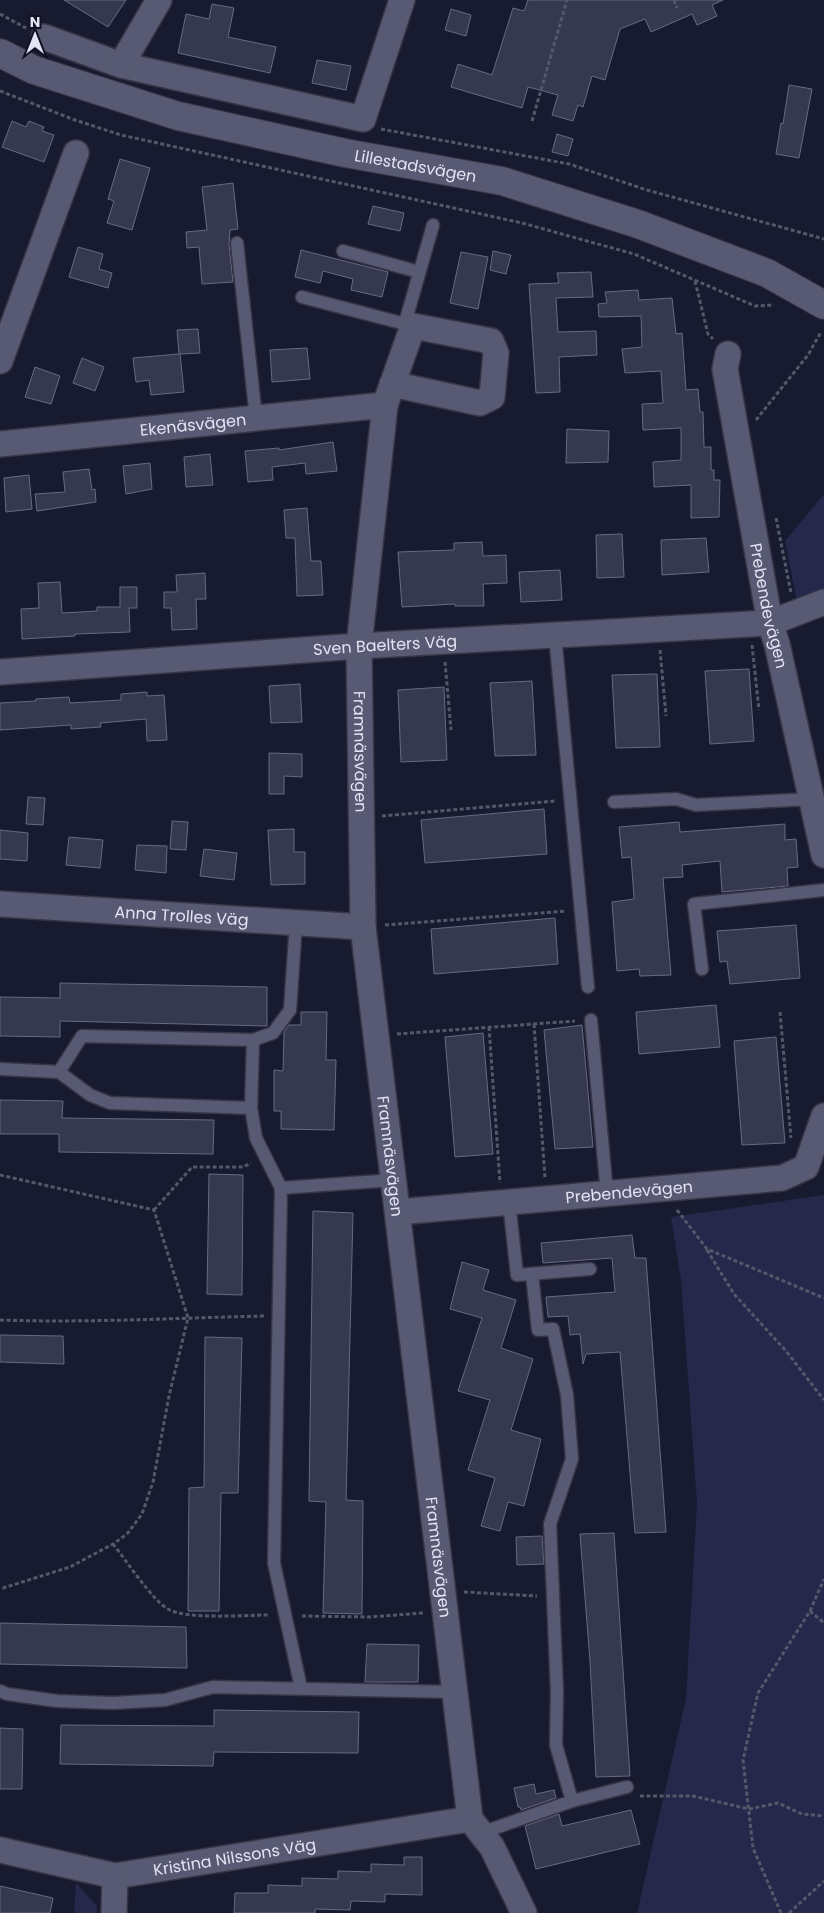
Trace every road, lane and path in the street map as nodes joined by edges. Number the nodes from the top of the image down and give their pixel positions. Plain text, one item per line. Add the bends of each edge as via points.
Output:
1 (159, 0) edge
2 (402, 0) edge
3 (567, 0) edge
4 (674, 0) edge
5 (677, 8) dead end
6 (0, 14) edge
7 (44, 37) joint
8 (0, 53) edge
9 (121, 65) junction
10 (0, 90) edge
11 (363, 120) junction
12 (532, 121) dead end
13 (76, 153) dead end
14 (433, 225) dead end
15 (824, 239) edge
16 (237, 242) dead end
17 (343, 251) dead end
18 (419, 272) junction
19 (695, 280) junction
20 (302, 297) dead end
21 (815, 301) edge
22 (409, 325) junction
23 (821, 332) dead end
24 (728, 354) joint
25 (0, 361) edge
26 (388, 394) junction
27 (256, 418) junction
28 (736, 433) junction
29 (0, 444) edge
30 (824, 602) edge
31 (760, 624) junction
32 (658, 630) junction
33 (555, 635) junction
34 (444, 642) junction
35 (359, 646) junction
36 (0, 672) edge
37 (759, 710) dead end
38 (666, 716) dead end
39 (451, 730) dead end
40 (571, 799) junction
41 (811, 799) junction
42 (614, 802) dead end
43 (362, 818) junction
44 (824, 855) edge
45 (824, 890) edge
46 (0, 904) edge
47 (581, 910) junction
48 (296, 923) junction
49 (363, 927) junction
50 (702, 970) dead end
51 (588, 987) dead end
52 (780, 1012) dead end
53 (591, 1020) joint
54 (534, 1024) junction
55 (489, 1027) junction
56 (376, 1035) junction
57 (253, 1040) junction
58 (0, 1069) edge
59 (59, 1072) junction
60 (251, 1108) junction
61 (824, 1116) edge
62 (265, 1157) junction
63 (794, 1172) junction
64 (0, 1175) edge
65 (394, 1180) junction
66 (281, 1188) junction
67 (661, 1189) junction
68 (607, 1194) junction
69 (547, 1199) junction
70 (506, 1203) junction
71 (154, 1210) junction
72 (398, 1212) junction
73 (707, 1249) junction
74 (590, 1269) dead end
75 (532, 1274) junction
76 (824, 1298) edge
77 (279, 1316) junction
78 (188, 1318) junction
79 (0, 1320) edge
80 (824, 1400) edge
81 (824, 1579) edge
82 (0, 1588) edge
83 (443, 1591) junction
84 (553, 1597) junction
85 (810, 1611) junction
86 (824, 1624) edge
87 (300, 1688) junction
88 (0, 1691) edge
89 (455, 1692) junction
90 (627, 1787) joint
91 (572, 1801) junction
92 (749, 1809) junction
93 (824, 1816) edge
94 (476, 1826) junction
95 (0, 1850) edge
96 (116, 1876) junction
97 (824, 1881) edge
98 (114, 1913) edge
99 (524, 1913) edge
100 (781, 1913) edge
101 (789, 1913) edge

1 - 9 street
2 - 11 street
3 - 12 path
4 - 5 path
6 - 7 path
7 - 9 street
8 - 21 main road, Lillestadsvägen via 34,70 178,116 345,153 502,181 638,224 767,273
9 - 11 street
10 - 19 path via 121,135 522,223 634,254
11 - 15 path via 381,129 569,164 647,190
13 - 25 street
14 - 18 lane
16 - 27 lane
17 - 18 lane
18 - 22 lane
19 - 21 path via 755,306
19 - 24 path via 708,334
20 - 22 lane
22 - 26 street, Framnäsvägen
22 - 26 street via 491,341 496,353 492,397 480,403
23 - 28 path via 808,355 748,430
24 - 28 street, Prebendevägen via 725,369
26 - 27 street, Ekenäsvägen
26 - 35 street, Framnäsvägen
27 - 29 street, Ekenäsvägen
28 - 31 street, Prebendevägen
30 - 31 street
31 - 32 street, Sven Baelters Väg
31 - 37 path
31 - 41 street, Prebendevägen via 777,644
32 - 33 street, Sven Baelters Väg
32 - 38 path
33 - 34 street, Sven Baelters Väg
33 - 40 lane
34 - 35 street, Sven Baelters Väg
34 - 39 path
35 - 36 street, Sven Baelters Väg
35 - 43 street, Framnäsvägen
40 - 43 path
40 - 47 lane
41 - 42 lane via 696,806 676,799
41 - 44 street, Prebendevägen
43 - 49 street, Framnäsvägen
45 - 50 lane via 694,904
46 - 48 street, Anna Trolles Väg
47 - 49 path
47 - 51 lane
48 - 49 street, Anna Trolles Väg
48 - 57 lane via 290,1010 273,1033
49 - 56 street, Framnäsvägen
52 - 63 path
53 - 54 path
53 - 68 lane
54 - 55 path
54 - 69 path
55 - 56 path
55 - 70 path
56 - 65 street, Framnäsvägen
57 - 59 lane via 82,1036
57 - 60 lane
58 - 59 lane
59 - 60 lane via 90,1095 110,1103
60 - 62 lane via 256,1138
61 - 63 street, Prebendevägen via 806,1167
62 - 66 lane
62 - 71 path via 243,1167 192,1167
63 - 67 street, Prebendevägen via 782,1178
64 - 71 path
65 - 66 lane
65 - 72 street, Framnäsvägen
66 - 77 lane
67 - 68 street, Prebendevägen
67 - 73 path
68 - 69 street, Prebendevägen
69 - 70 street, Prebendevägen
70 - 72 street, Prebendevägen
70 - 75 lane via 516,1275
71 - 78 path
72 - 83 street, Framnäsvägen
73 - 76 path
73 - 80 path via 734,1294 786,1350
74 - 75 lane
75 - 84 lane via 538,1330 553,1329 567,1396 572,1459 550,1524
77 - 78 path
77 - 87 lane via 274,1563
78 - 79 path
78 - 82 path via 153,1482 142,1514 127,1534 70,1567
81 - 85 path
83 - 84 path
83 - 89 street, Framnäsvägen
84 - 91 lane via 556,1745
85 - 86 path
85 - 92 path via 758,1693 743,1760
87 - 88 lane via 213,1687 165,1700 113,1703 57,1701
87 - 89 lane
89 - 94 street, Framnäsvägen
90 - 91 lane
90 - 92 path via 640,1796 693,1796
91 - 94 lane
92 - 93 path via 778,1803 802,1814
92 - 100 path via 753,1848
94 - 96 street, Kristina Nilssons Väg
94 - 99 street, Framnäsvägen via 492,1847
95 - 96 street, Kristina Nilssons Väg
96 - 98 street
97 - 101 path

